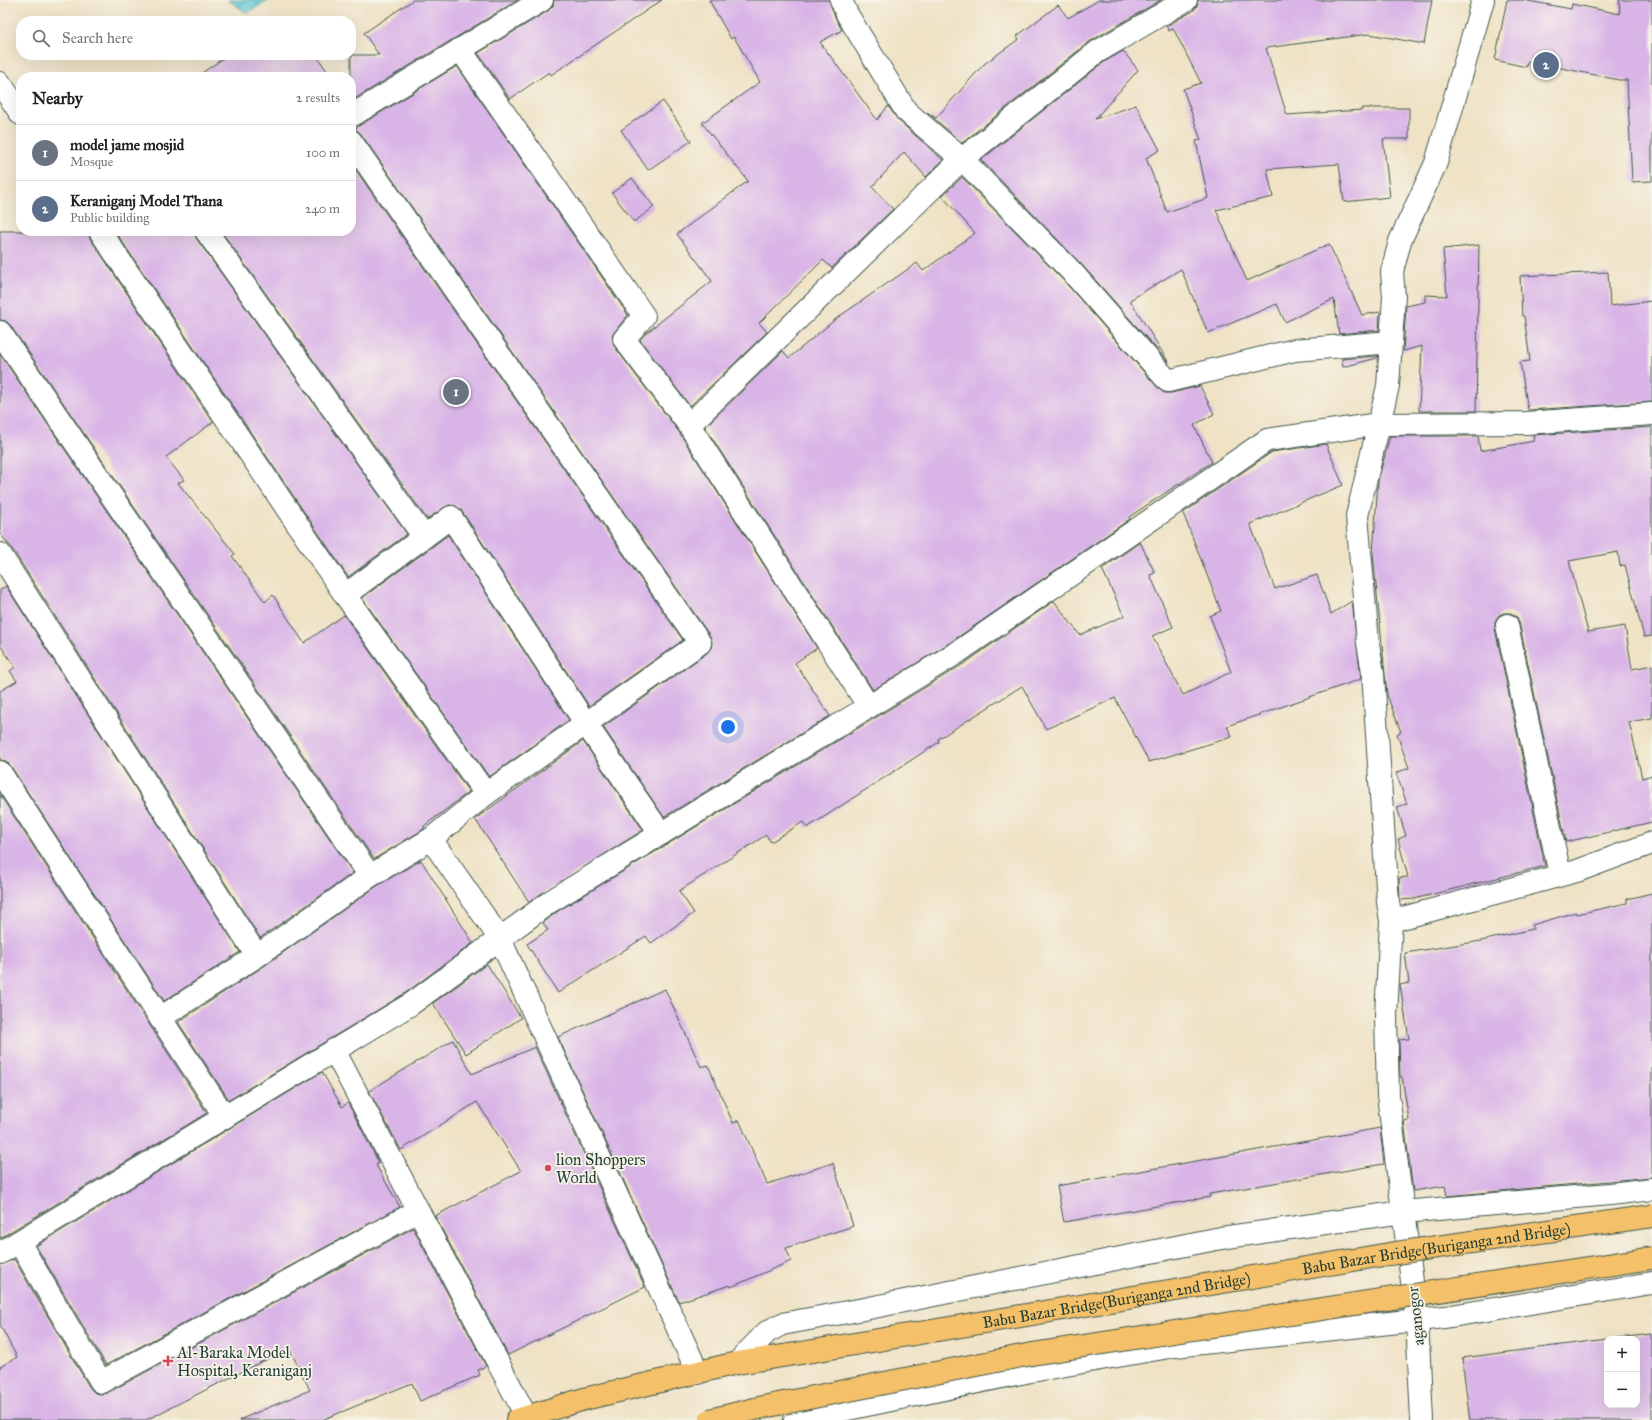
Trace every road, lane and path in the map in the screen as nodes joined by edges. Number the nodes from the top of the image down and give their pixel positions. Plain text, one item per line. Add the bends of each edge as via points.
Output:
1 (542, 0) edge
2 (841, 0) edge
3 (1186, 0) edge
4 (1483, 0) edge
5 (460, 49) junction
6 (0, 83) edge
7 (16, 107) edge
8 (356, 113) edge
9 (356, 148) edge
10 (962, 159) junction
11 (103, 236) edge
12 (210, 236) edge
13 (0, 332) edge
14 (1391, 342) junction
15 (1652, 414) edge
16 (1379, 424) junction
17 (689, 425) junction
18 (424, 537) junction
19 (0, 554) edge
20 (345, 595) junction
21 (1507, 625) dead end
22 (869, 707) junction
23 (586, 724) junction
24 (0, 772) edge
25 (486, 794) junction
26 (661, 834) junction
27 (431, 839) junction
28 (1652, 843) edge
29 (1560, 875) junction
30 (370, 876) junction
31 (1391, 921) junction
32 (500, 939) junction
33 (257, 956) junction
34 (160, 1018) junction
35 (334, 1050) junction
36 (225, 1117) junction
37 (1652, 1188) edge
38 (418, 1211) junction
39 (1403, 1212) junction
40 (1652, 1216) edge
41 (19, 1242) junction
42 (0, 1253) edge
43 (1652, 1258) edge
44 (1652, 1283) edge
45 (1417, 1320) junction
46 (737, 1363) junction
47 (698, 1373) junction
48 (763, 1407) junction
49 (522, 1418) edge
50 (710, 1420) edge
51 (781, 1420) edge
52 (795, 1420) edge
53 (1422, 1420) edge

1 - 5 street
2 - 10 street via 846,14 906,111
3 - 10 street via 1097,52
4 - 14 street, aganogor via 1436,164 1400,242 1392,272 1394,297
5 - 8 street
5 - 17 street via 644,316 624,339
6 - 7 street
9 - 23 street via 700,643
10 - 14 street via 1072,272 1168,381 1294,350
10 - 17 street
11 - 20 street
12 - 18 street
13 - 30 street
14 - 16 street, aganogor via 1388,386
15 - 16 street via 1526,423
16 - 22 street via 1267,440 958,652
16 - 31 street, aganogor via 1357,516 1368,644 1373,673
17 - 22 street
18 - 20 street
18 - 23 street via 451,517
19 - 33 street
20 - 25 street
21 - 29 street
22 - 26 street
23 - 25 street
23 - 26 street
24 - 34 street
25 - 27 street
26 - 32 street via 551,901
27 - 30 street
27 - 32 street
28 - 29 street
29 - 31 street
30 - 33 street
31 - 39 street, aganogor via 1386,1015 1388,1094
32 - 35 street via 411,1004
32 - 47 street
33 - 34 street
34 - 36 street
35 - 36 street
35 - 38 street
36 - 41 street
37 - 39 street
38 - 41 street via 100,1382
38 - 49 street
39 - 45 street, aganogor
39 - 46 street via 1221,1238 782,1324 767,1332
40 - 46 highway, Babu Bazar Bridge(Buriganga 2nd Bridge), bridge via 1389,1254
41 - 42 street
43 - 48 highway, bridge via 1032,1354
44 - 45 street
45 - 52 street via 1175,1346 1026,1372
45 - 53 street, aganogor
46 - 47 highway, Babu Bazar Bridge(Buriganga 2nd Bridge)
47 - 49 highway, Babu Bazar Bridge(Buriganga 2nd Bridge) via 584,1399
48 - 50 highway, bridge
48 - 51 street

